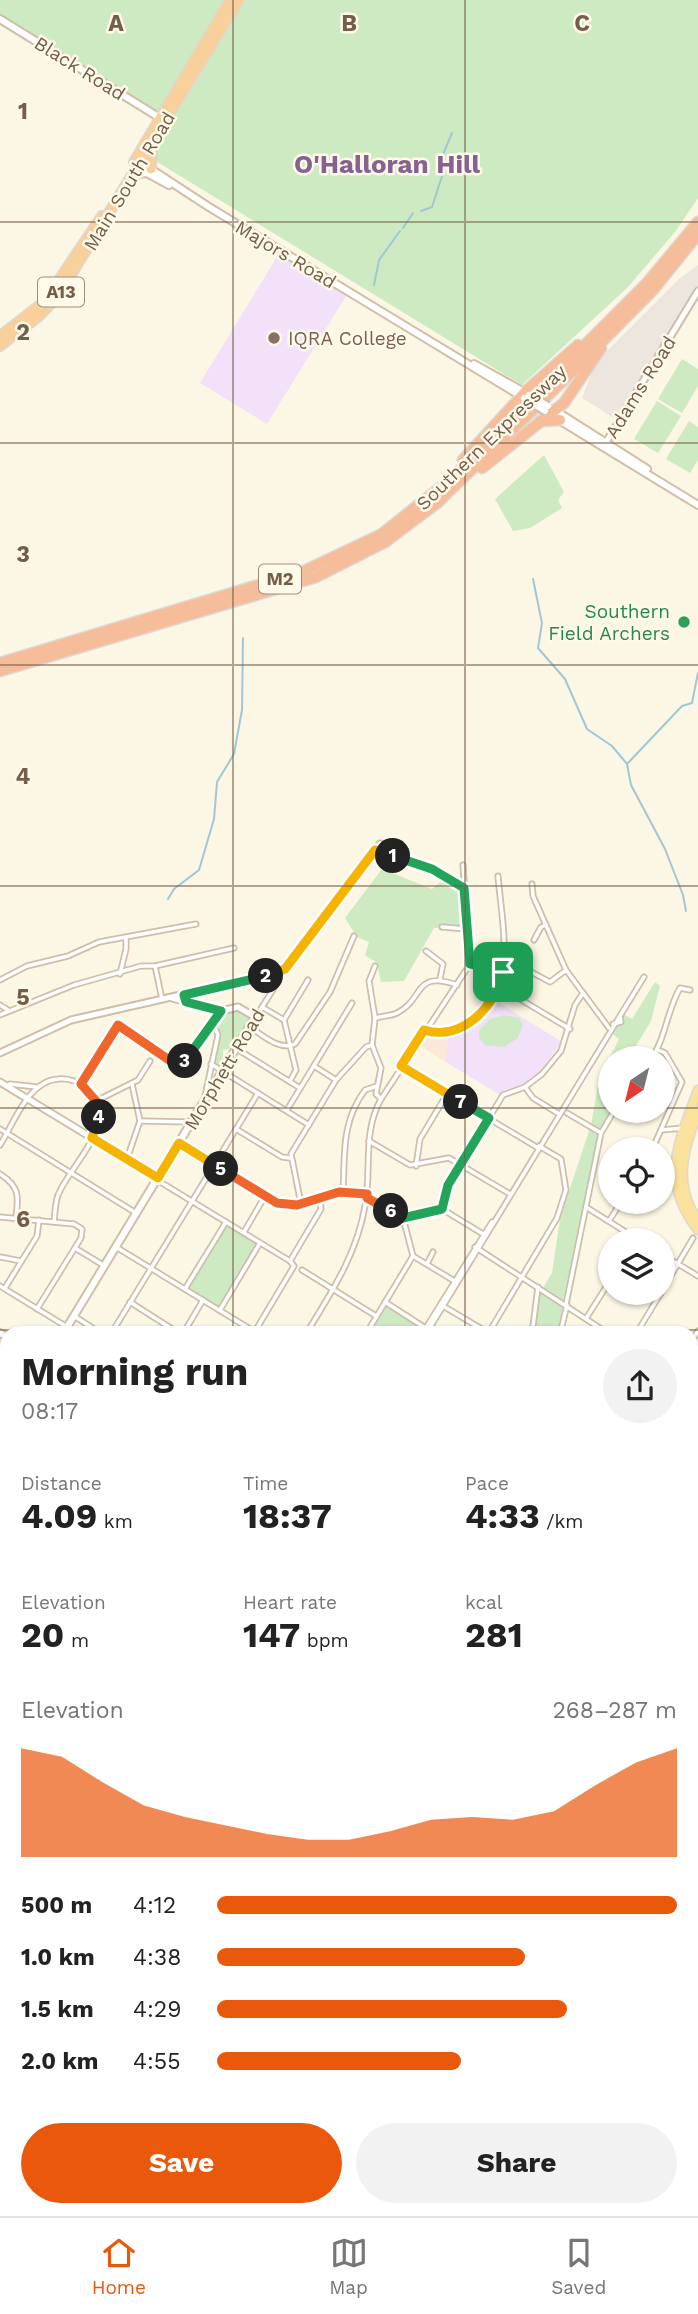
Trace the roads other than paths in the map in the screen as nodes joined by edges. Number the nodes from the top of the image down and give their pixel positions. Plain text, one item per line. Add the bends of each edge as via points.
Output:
1 (230, 0) edge
2 (239, 0) edge
3 (0, 19) edge
4 (174, 95) junction
5 (137, 103) junction
6 (158, 122) junction
7 (138, 161) junction
8 (151, 169) junction
9 (183, 191) junction
10 (121, 195) junction
11 (698, 222) edge
12 (698, 234) edge
13 (76, 270) junction
14 (698, 291) edge
15 (53, 292) junction
16 (617, 320) junction
17 (0, 336) edge
18 (0, 346) edge
19 (438, 347) junction
20 (523, 395) junction
21 (553, 412) junction
22 (605, 444) junction
23 (698, 503) edge
24 (423, 505) junction
25 (420, 517) junction
26 (0, 663) edge
27 (0, 671) edge
28 (378, 847) joint
29 (463, 865) dead end
30 (498, 876) dead end
31 (532, 884) dead end
32 (464, 888) junction
33 (195, 924) dead end
34 (546, 925) junction
35 (442, 927) dead end
36 (468, 929) junction
37 (538, 932) dead end
38 (354, 936) dead end
39 (126, 937) junction
40 (234, 948) dead end
41 (426, 951) dead end
42 (505, 962) junction
43 (470, 964) junction
44 (155, 966) junction
45 (376, 966) dead end
46 (566, 970) junction
47 (503, 972) junction
48 (120, 974) junction
49 (644, 977) dead end
50 (440, 979) junction
51 (0, 980) edge
52 (308, 980) dead end
53 (276, 983) dead end
54 (457, 985) junction
55 (500, 987) junction
56 (692, 992) dead end
57 (583, 993) junction
58 (184, 995) junction
59 (170, 998) junction
60 (162, 999) junction
61 (186, 1002) junction
62 (352, 1003) dead end
63 (0, 1004) edge
64 (262, 1007) junction
65 (8, 1010) junction
66 (221, 1011) junction
67 (0, 1015) edge
68 (256, 1017) junction
69 (375, 1018) junction
70 (284, 1020) junction
71 (213, 1024) junction
72 (250, 1027) junction
73 (611, 1027) junction
74 (570, 1029) junction
75 (424, 1030) junction
76 (372, 1045) junction
77 (290, 1046) junction
78 (659, 1046) edge
79 (236, 1049) junction
80 (0, 1053) edge
81 (150, 1061) dead end
82 (211, 1064) junction
83 (314, 1066) junction
84 (401, 1066) junction
85 (223, 1071) junction
86 (676, 1072) edge
87 (336, 1080) junction
88 (0, 1082) edge
89 (289, 1082) junction
90 (81, 1084) junction
91 (132, 1084) junction
92 (378, 1086) junction
93 (7, 1087) junction
94 (37, 1087) junction
95 (525, 1087) junction
96 (300, 1088) junction
97 (698, 1090) edge
98 (258, 1093) junction
99 (447, 1094) junction
100 (676, 1096) edge
101 (28, 1099) junction
102 (382, 1100) junction
103 (96, 1101) junction
104 (204, 1102) junction
105 (287, 1110) junction
106 (698, 1112) edge
107 (567, 1113) dead end
108 (559, 1114) junction
109 (489, 1118) junction
110 (140, 1121) junction
111 (192, 1122) junction
112 (606, 1124) edge
113 (664, 1124) edge
114 (309, 1125) junction
115 (693, 1125) edge
116 (0, 1129) edge
117 (236, 1129) junction
118 (661, 1130) junction
119 (601, 1133) junction
120 (7, 1134) junction
121 (658, 1137) edge
122 (92, 1138) junction
123 (369, 1141) junction
124 (179, 1143) junction
125 (0, 1145) edge
126 (539, 1147) junction
127 (290, 1158) junction
128 (127, 1159) junction
129 (461, 1164) junction
130 (214, 1165) junction
131 (416, 1166) junction
132 (71, 1173) junction
133 (0, 1174) edge
134 (157, 1179) junction
135 (342, 1192) junction
136 (510, 1194) junction
137 (265, 1196) junction
138 (367, 1196) junction
139 (320, 1199) junction
140 (192, 1201) junction
141 (301, 1204) junction
142 (586, 1207) junction
143 (442, 1209) junction
144 (136, 1213) junction
145 (613, 1214) edge
146 (0, 1217) edge
147 (16, 1217) junction
148 (403, 1218) junction
149 (39, 1220) junction
150 (609, 1221) junction
151 (698, 1221) edge
152 (54, 1222) junction
153 (226, 1222) junction
154 (619, 1228) edge
155 (244, 1232) junction
156 (696, 1234) edge
157 (485, 1235) junction
158 (261, 1243) junction
159 (116, 1247) junction
160 (75, 1248) junction
161 (477, 1248) junction
162 (433, 1252) dead end
163 (413, 1256) junction
164 (0, 1257) edge
165 (21, 1261) junction
166 (290, 1261) junction
167 (677, 1263) junction
168 (426, 1264) junction
169 (104, 1266) junction
170 (675, 1267) edge
171 (150, 1268) junction
172 (302, 1270) dead end
173 (522, 1276) junction
174 (698, 1276) edge
175 (456, 1282) junction
176 (2, 1287) edge
177 (538, 1287) junction
178 (185, 1289) junction
179 (333, 1289) junction
180 (203, 1300) junction
181 (598, 1300) edge
182 (385, 1302) junction
183 (130, 1303) junction
184 (442, 1305) junction
185 (567, 1305) junction
186 (654, 1305) edge
187 (37, 1309) junction
188 (220, 1310) junction
189 (74, 1316) junction
190 (376, 1316) junction
191 (587, 1317) junction
192 (67, 1326) joint
193 (90, 1326) edge
194 (116, 1326) edge
195 (168, 1326) edge
196 (186, 1326) edge
197 (244, 1326) edge
198 (258, 1326) edge
199 (311, 1326) edge
200 (370, 1326) edge
201 (419, 1326) edge
202 (429, 1326) edge
203 (476, 1326) edge
204 (492, 1326) edge
205 (533, 1326) edge
206 (562, 1326) edge
207 (599, 1326) edge
208 (641, 1326) edge

1 - 4 highway, Main South Road / A13
2 - 6 highway, Main South Road / A13
3 - 5 main road, Black Road
4 - 5 main road via 159,109
4 - 6 highway, Main South Road / A13
5 - 6 main road, Black Road
6 - 7 highway, Main South Road / A13
6 - 8 highway, A13
7 - 8 main road, Majors Road
7 - 10 highway, Main South Road / A13
7 - 15 highway, Main South Road / A13
8 - 9 main road, Majors Road
9 - 10 main road, A13 via 142,172
9 - 19 main road, Majors Road
10 - 13 highway, Main South Road / A13
11 - 16 highway, Southern Expressway / M2
12 - 16 highway, Southern Expressway / M2 via 664,277
13 - 15 highway
13 - 18 highway, Main South Road / A13 via 49,307
14 - 22 street, Adams Road
15 - 17 highway, Main South Road / A13
16 - 20 highway via 568,352
16 - 21 highway via 564,403
16 - 24 highway, Southern Expressway / M2
16 - 25 highway, Southern Expressway / M2
19 - 20 main road, Majors Road
19 - 20 main road, Majors Road
20 - 21 main road, Majors Road, bridge
20 - 24 highway
21 - 22 main road, Majors Road
21 - 25 highway
22 - 23 main road, Majors Road
24 - 26 highway, Southern Expressway / M2 via 382,534 315,567
25 - 27 highway, Southern Expressway / M2 via 356,559 316,577
28 - 32 street
28 - 58 street via 285,969
29 - 32 street
30 - 42 street
31 - 34 street
32 - 36 street
33 - 39 street
34 - 37 street
34 - 46 street
35 - 36 street
36 - 43 street
38 - 77 street via 330,992 303,1036
39 - 48 street
39 - 51 street via 38,962
40 - 44 street
41 - 50 street via 443,964
42 - 46 street via 550,982
42 - 47 street
43 - 47 street
43 - 54 street
44 - 48 street
44 - 60 street
45 - 69 street via 369,979
46 - 57 street
47 - 55 street
48 - 65 street via 74,985
49 - 73 street
50 - 54 street
50 - 69 street via 421,987 398,1013
52 - 70 street
53 - 64 street, Morphett Road
54 - 75 street
55 - 74 street
55 - 75 street via 471,1022 442,1032
56 - 78 street via 682,987 675,996
57 - 73 street
57 - 74 street
58 - 59 street
58 - 61 street
59 - 60 street
59 - 61 street
60 - 80 street via 71,1020
61 - 66 street
62 - 83 street
63 - 65 street
64 - 68 street, Morphett Road
64 - 70 street
65 - 67 street
66 - 68 street via 238,1007
66 - 71 street
68 - 72 main road, Morphett Road
69 - 76 street
70 - 77 street
71 - 82 street via 218,1033
71 - 90 street via 187,1060 177,1063 123,1026 115,1027
72 - 77 street via 273,1042
72 - 79 main road, Morphett Road
73 - 108 street
74 - 95 street via 552,1064
75 - 84 street
76 - 87 street
76 - 92 street via 381,1068
77 - 89 street via 296,1070
79 - 85 main road, Morphett Road
79 - 89 street
81 - 91 street
82 - 85 street
82 - 104 street
83 - 87 street
83 - 96 street
84 - 99 street
84 - 102 street
85 - 98 street
85 - 104 main road, Morphett Road
86 - 100 street via 682,1082
87 - 114 street
88 - 93 street
89 - 96 street
90 - 94 street via 56,1079
90 - 103 street
91 - 103 street
91 - 110 street
92 - 102 street via 376,1094
92 - 135 street via 365,1090 347,1123
93 - 94 street
93 - 101 street
94 - 101 street
95 - 108 street via 533,1098
95 - 109 street via 503,1095
96 - 105 street
97 - 115 main road
98 - 105 street
98 - 117 street
99 - 109 street
99 - 131 street via 420,1139
101 - 120 street
101 - 122 street
102 - 123 street via 374,1112
103 - 122 street via 99,1119
104 - 111 main road, Morphett Road
105 - 114 street
106 - 115 main road
107 - 119 street
108 - 126 street
109 - 126 street
109 - 129 street
110 - 111 street
110 - 128 street
111 - 124 main road, Morphett Road
112 - 119 street
113 - 118 street
114 - 127 street
115 - 118 street
115 - 151 main road via 680,1176 687,1203
115 - 156 main road via 675,1158 674,1177 681,1205
116 - 120 street
117 - 127 street
117 - 130 street
118 - 121 street
119 - 142 street
120 - 125 street
120 - 132 street
122 - 128 street
122 - 132 street
123 - 131 street
123 - 138 street
124 - 130 street
124 - 134 main road, Morphett Road
126 - 136 street
126 - 173 street via 561,1159 566,1189 557,1218
127 - 141 street
128 - 134 street
129 - 131 street via 449,1158
129 - 136 street
129 - 143 street via 448,1185
130 - 137 street
130 - 140 street
132 - 144 street
132 - 152 street via 57,1197
133 - 147 street via 18,1191
134 - 140 street
134 - 144 main road, Morphett Road
135 - 138 street
135 - 139 street
136 - 157 street
137 - 141 street via 277,1203
137 - 155 street
138 - 148 street
138 - 179 street via 358,1238
139 - 141 street
139 - 166 street via 321,1209
140 - 153 street
140 - 171 street
142 - 150 street
142 - 185 street
143 - 148 street
143 - 157 street
144 - 159 main road, Morphett Road
145 - 150 street
146 - 147 street
147 - 149 street
148 - 163 street
149 - 152 street
149 - 165 street via 37,1236
150 - 154 street
152 - 160 street via 81,1228
153 - 155 street
153 - 178 street
155 - 158 street
156 - 167 street
157 - 161 street
158 - 166 street
158 - 188 street
159 - 169 main road, Morphett Road
159 - 171 street
160 - 169 street
160 - 187 street
161 - 173 street
161 - 175 street
162 - 168 street
163 - 168 street
163 - 182 street
164 - 165 street
165 - 176 street
166 - 198 street via 294,1266
167 - 170 street
167 - 174 street
168 - 175 street
169 - 189 main road, Morphett Road
171 - 178 street
171 - 183 street
172 - 179 street
173 - 177 street
173 - 204 street
175 - 184 street
176 - 187 street
177 - 185 street
177 - 205 street
178 - 180 street
179 - 190 street
179 - 199 street
180 - 188 street
180 - 196 street
181 - 191 street
182 - 190 street
182 - 201 street
183 - 194 street
183 - 195 street
184 - 202 street
184 - 203 street
185 - 191 street
185 - 206 street
186 - 208 street
187 - 192 street
188 - 197 street
189 - 192 main road, Morphett Road
189 - 193 street
190 - 200 street
191 - 207 street

